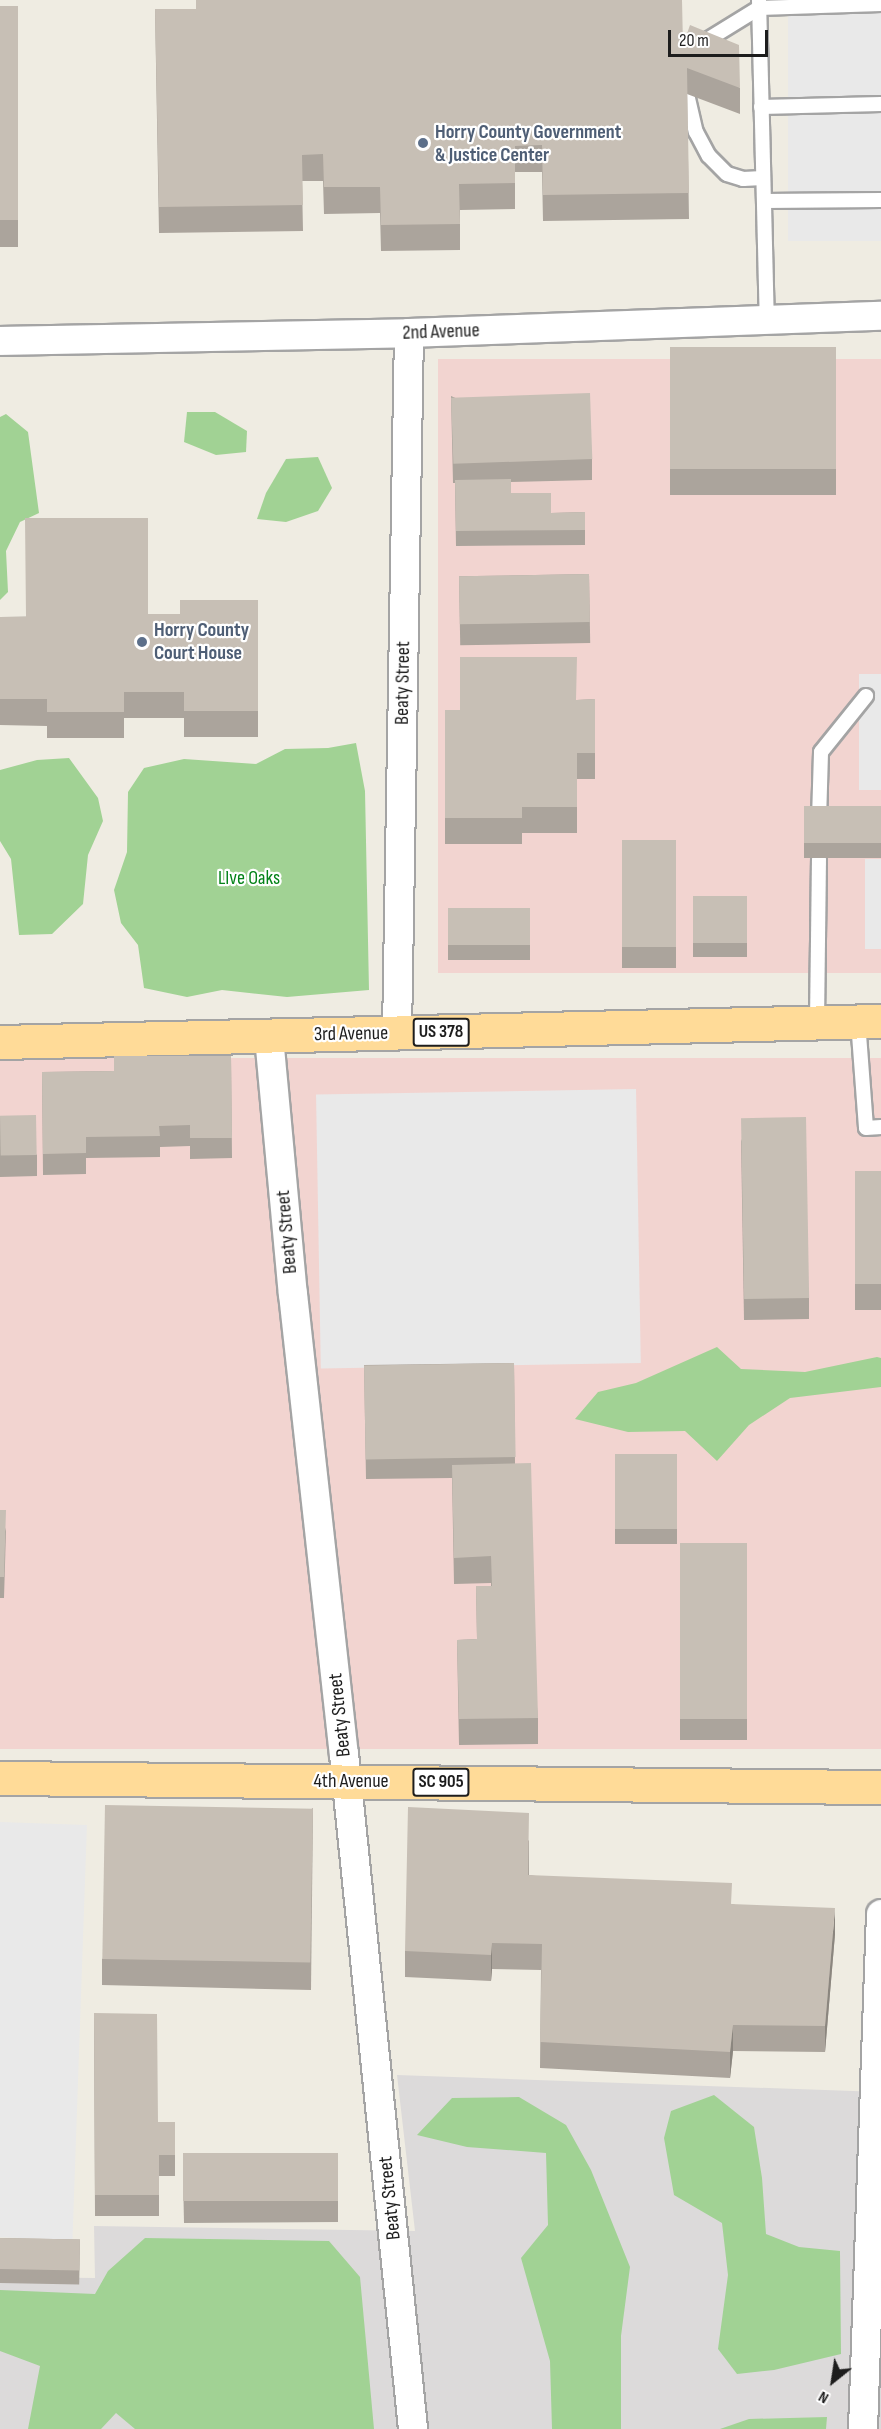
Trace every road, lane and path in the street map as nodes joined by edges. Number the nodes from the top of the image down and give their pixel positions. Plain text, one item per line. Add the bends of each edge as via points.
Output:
1 (759, 4) edge
2 (881, 4) edge
3 (690, 51) edge
4 (687, 94) edge
5 (881, 104) edge
6 (761, 107) junction
7 (763, 178) junction
8 (881, 200) edge
9 (764, 201) junction
10 (881, 316) edge
11 (767, 321) junction
12 (409, 333) junction
13 (0, 341) edge
14 (866, 696) dead end
15 (819, 820) edge
16 (819, 859) edge
17 (869, 1021) edge
18 (817, 1022) junction
19 (397, 1033) junction
20 (269, 1036) junction
21 (0, 1042) edge
22 (881, 1127) edge
23 (0, 1778) edge
24 (347, 1781) junction
25 (881, 1787) edge
26 (881, 1914) edge
27 (413, 2429) edge
28 (863, 2429) edge

1 - 2 lane
1 - 3 lane
1 - 6 lane
4 - 7 lane via 696,132 708,156 727,174 743,179
5 - 6 lane
6 - 7 lane
7 - 9 lane
8 - 9 lane
9 - 11 lane
10 - 11 street, 2nd Avenue
11 - 12 street, 2nd Avenue
12 - 13 street, 2nd Avenue
12 - 19 street, Beaty Street
14 - 15 lane via 821,752
16 - 18 lane
17 - 18 main road, 3rd Avenue / US 378
17 - 22 lane via 866,1128
18 - 19 main road, 3rd Avenue / US 378
19 - 20 main road, 3rd Avenue / US 378
20 - 21 main road, 3rd Avenue / US 378
20 - 24 street, Beaty Street
23 - 24 main road, 4th Avenue / SC 905
24 - 25 main road, 4th Avenue / SC 905
24 - 27 street, Beaty Street
26 - 28 street

